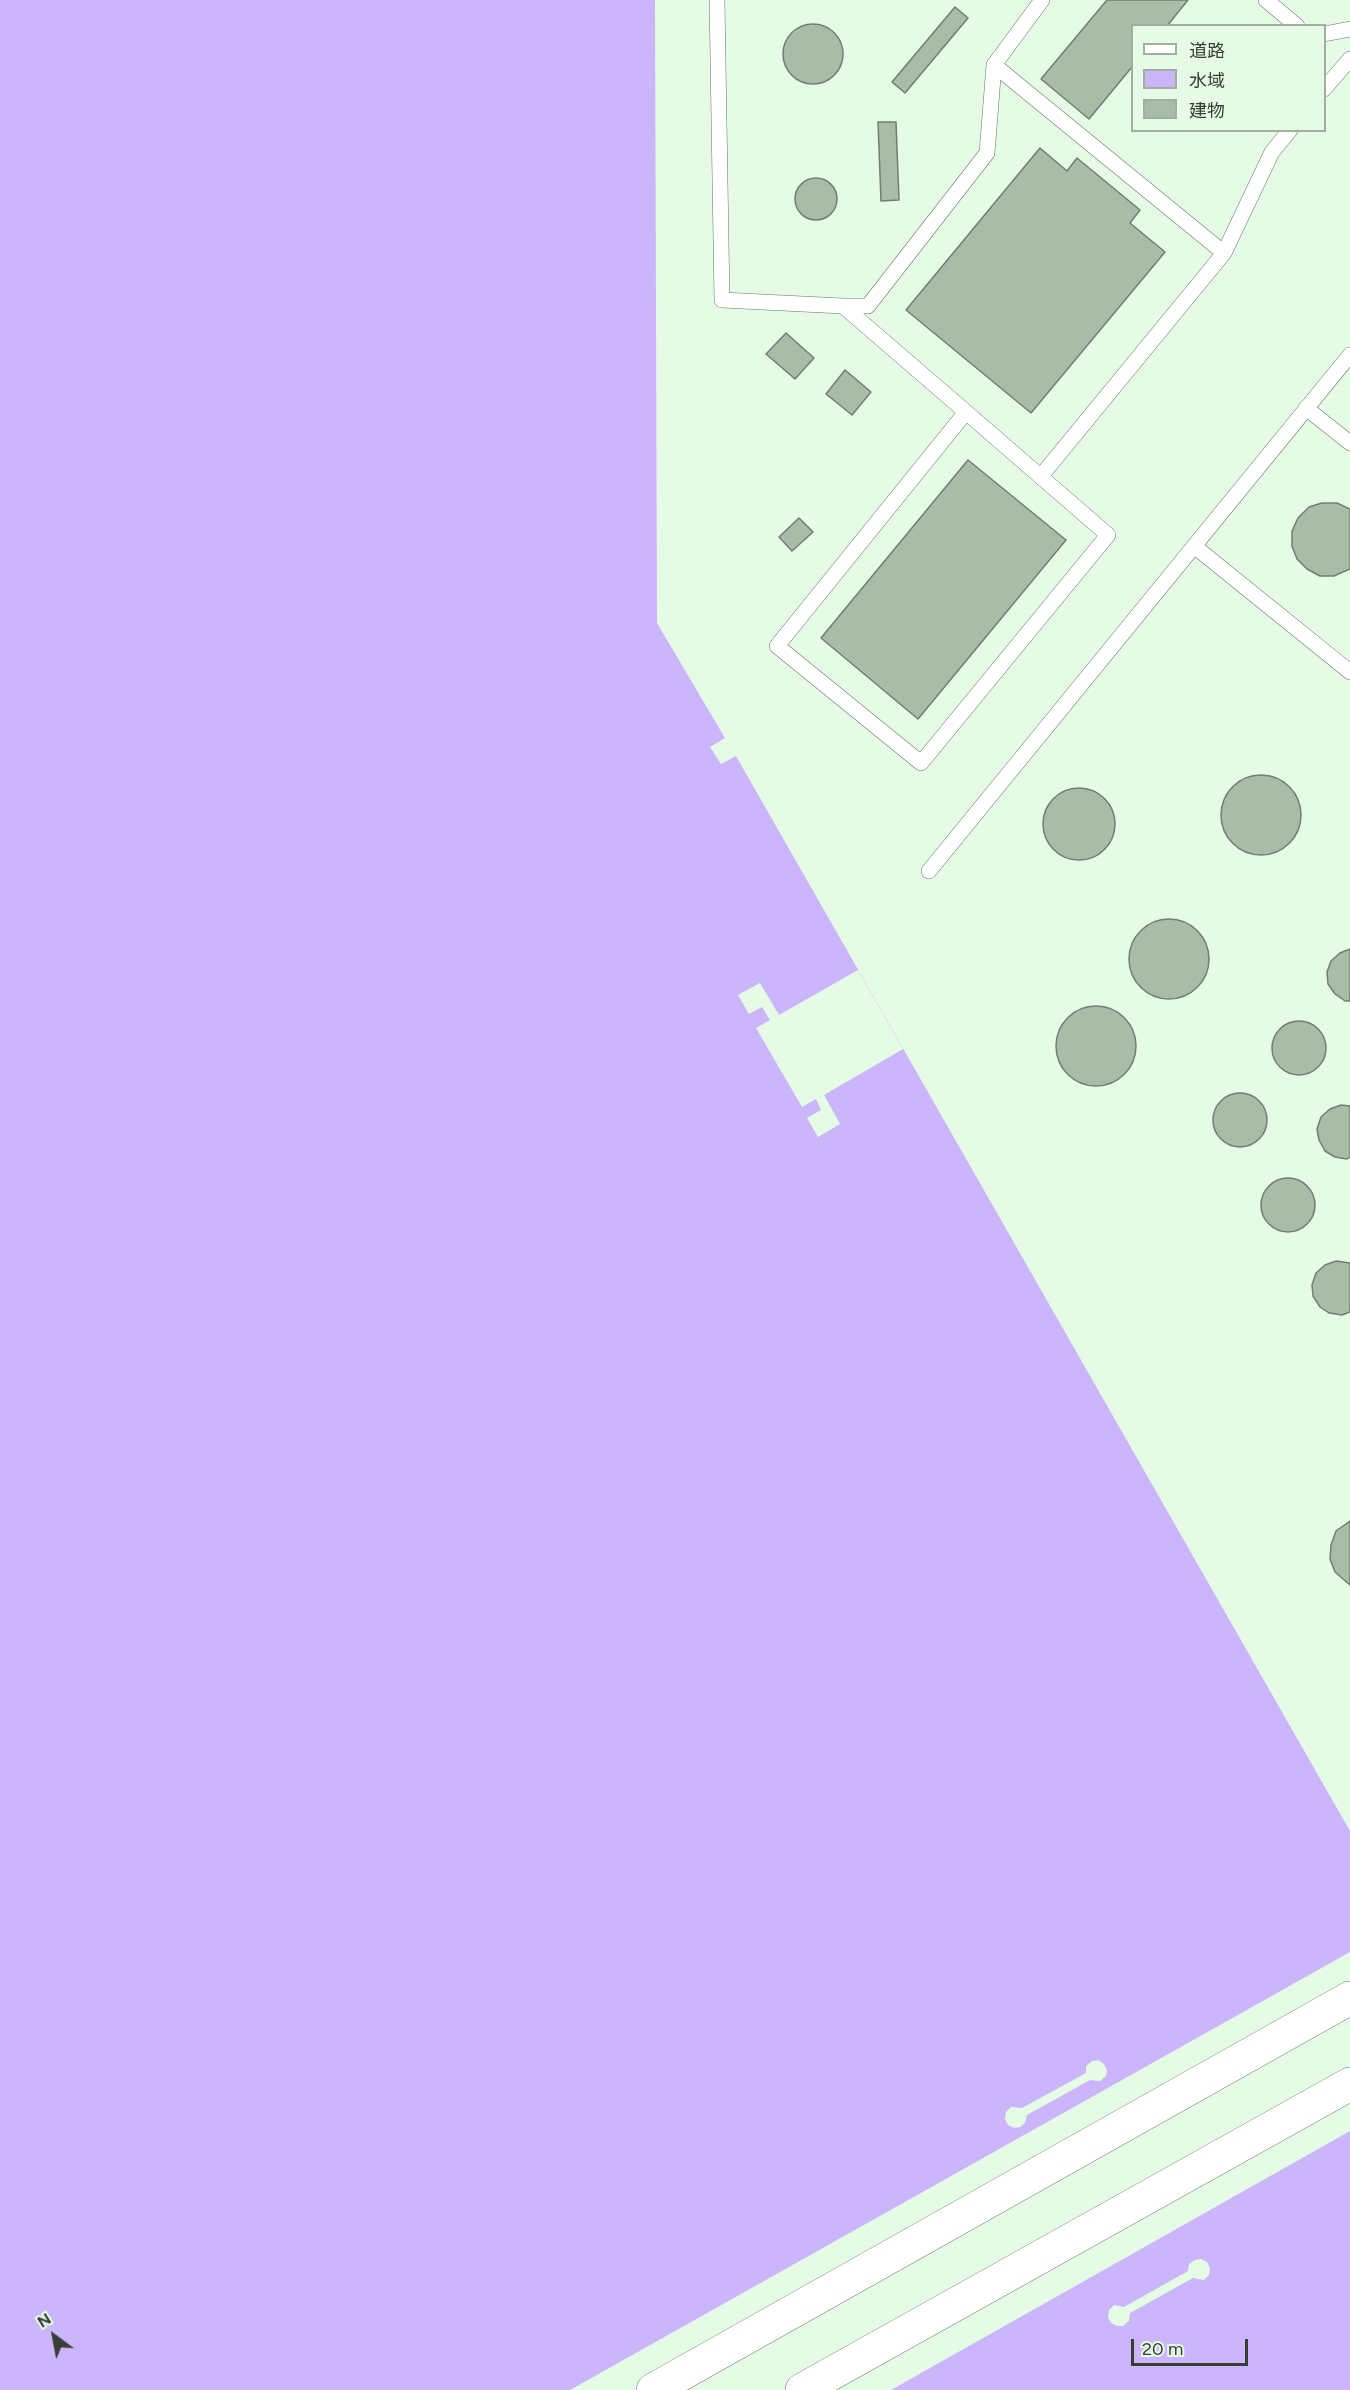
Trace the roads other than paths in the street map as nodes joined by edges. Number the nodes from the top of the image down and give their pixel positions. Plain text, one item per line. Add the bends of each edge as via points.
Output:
1 (717, 0) edge
2 (1042, 0) edge
3 (1266, 0) edge
4 (1295, 24) edge
5 (1350, 29) edge
6 (1326, 34) edge
7 (1350, 59) edge
8 (994, 65) junction
9 (1326, 87) edge
10 (1288, 132) edge
11 (1224, 253) junction
12 (843, 306) junction
13 (1350, 355) edge
14 (1306, 408) junction
15 (966, 412) junction
16 (1350, 443) edge
17 (1041, 476) junction
18 (1194, 546) junction
19 (1350, 672) edge
20 (929, 871) dead end
21 (1350, 1998) edge
22 (1350, 2084) edge
23 (653, 2390) edge
24 (802, 2390) edge

1 - 12 lane via 722,300
2 - 8 lane
3 - 4 lane
5 - 6 lane
7 - 9 lane
8 - 11 lane
8 - 12 lane via 987,153 868,306
10 - 11 lane via 1272,152
11 - 17 lane
12 - 15 lane
13 - 14 lane
14 - 16 lane
14 - 18 lane
15 - 17 lane
15 - 17 lane via 777,646 921,763 1108,535
18 - 19 lane
18 - 20 lane
21 - 23 street
22 - 24 street

